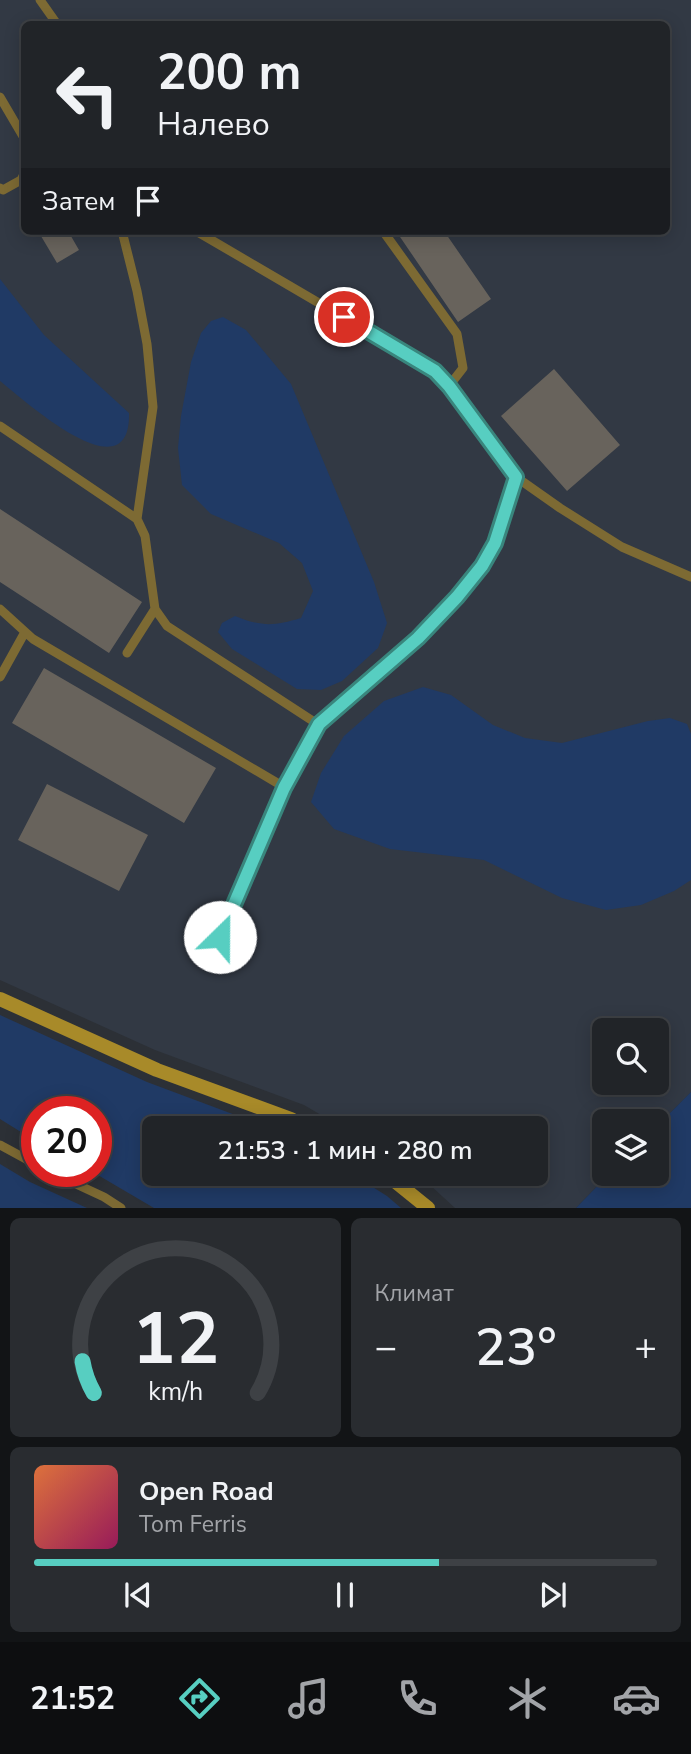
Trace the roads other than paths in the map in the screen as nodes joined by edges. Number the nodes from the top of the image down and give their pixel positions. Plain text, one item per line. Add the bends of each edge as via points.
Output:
1 (40, 0) edge
2 (55, 21) edge
3 (0, 97) edge
4 (21, 133) edge
5 (21, 178) edge
6 (0, 188) edge
7 (123, 235) edge
8 (204, 235) edge
9 (386, 235) edge
10 (449, 386) junction
11 (0, 426) edge
12 (516, 477) junction
13 (137, 519) junction
14 (691, 577) edge
15 (0, 609) edge
16 (155, 610) junction
17 (25, 632) junction
18 (127, 653) dead end
19 (0, 677) edge
20 (319, 724) junction
21 (284, 788) junction
22 (220, 937) dead end
23 (0, 999) edge
24 (283, 1116) edge
25 (0, 1144) edge
26 (21, 1156) edge
27 (403, 1186) edge
28 (82, 1187) edge
29 (121, 1208) edge
30 (428, 1208) edge

1 - 2 lane
3 - 4 lane
5 - 6 lane
7 - 13 lane via 147,344 153,407
8 - 10 lane via 435,371
9 - 10 lane via 457,334 463,368
10 - 12 lane
11 - 13 lane
12 - 14 lane via 622,547
12 - 20 lane via 495,543 482,566 418,638
13 - 16 lane via 145,536
15 - 17 lane
16 - 18 lane
16 - 20 lane via 167,626
17 - 19 lane
17 - 21 lane
20 - 21 lane
21 - 22 lane
23 - 24 main road via 157,1070
25 - 26 lane
27 - 30 main road
28 - 29 lane

